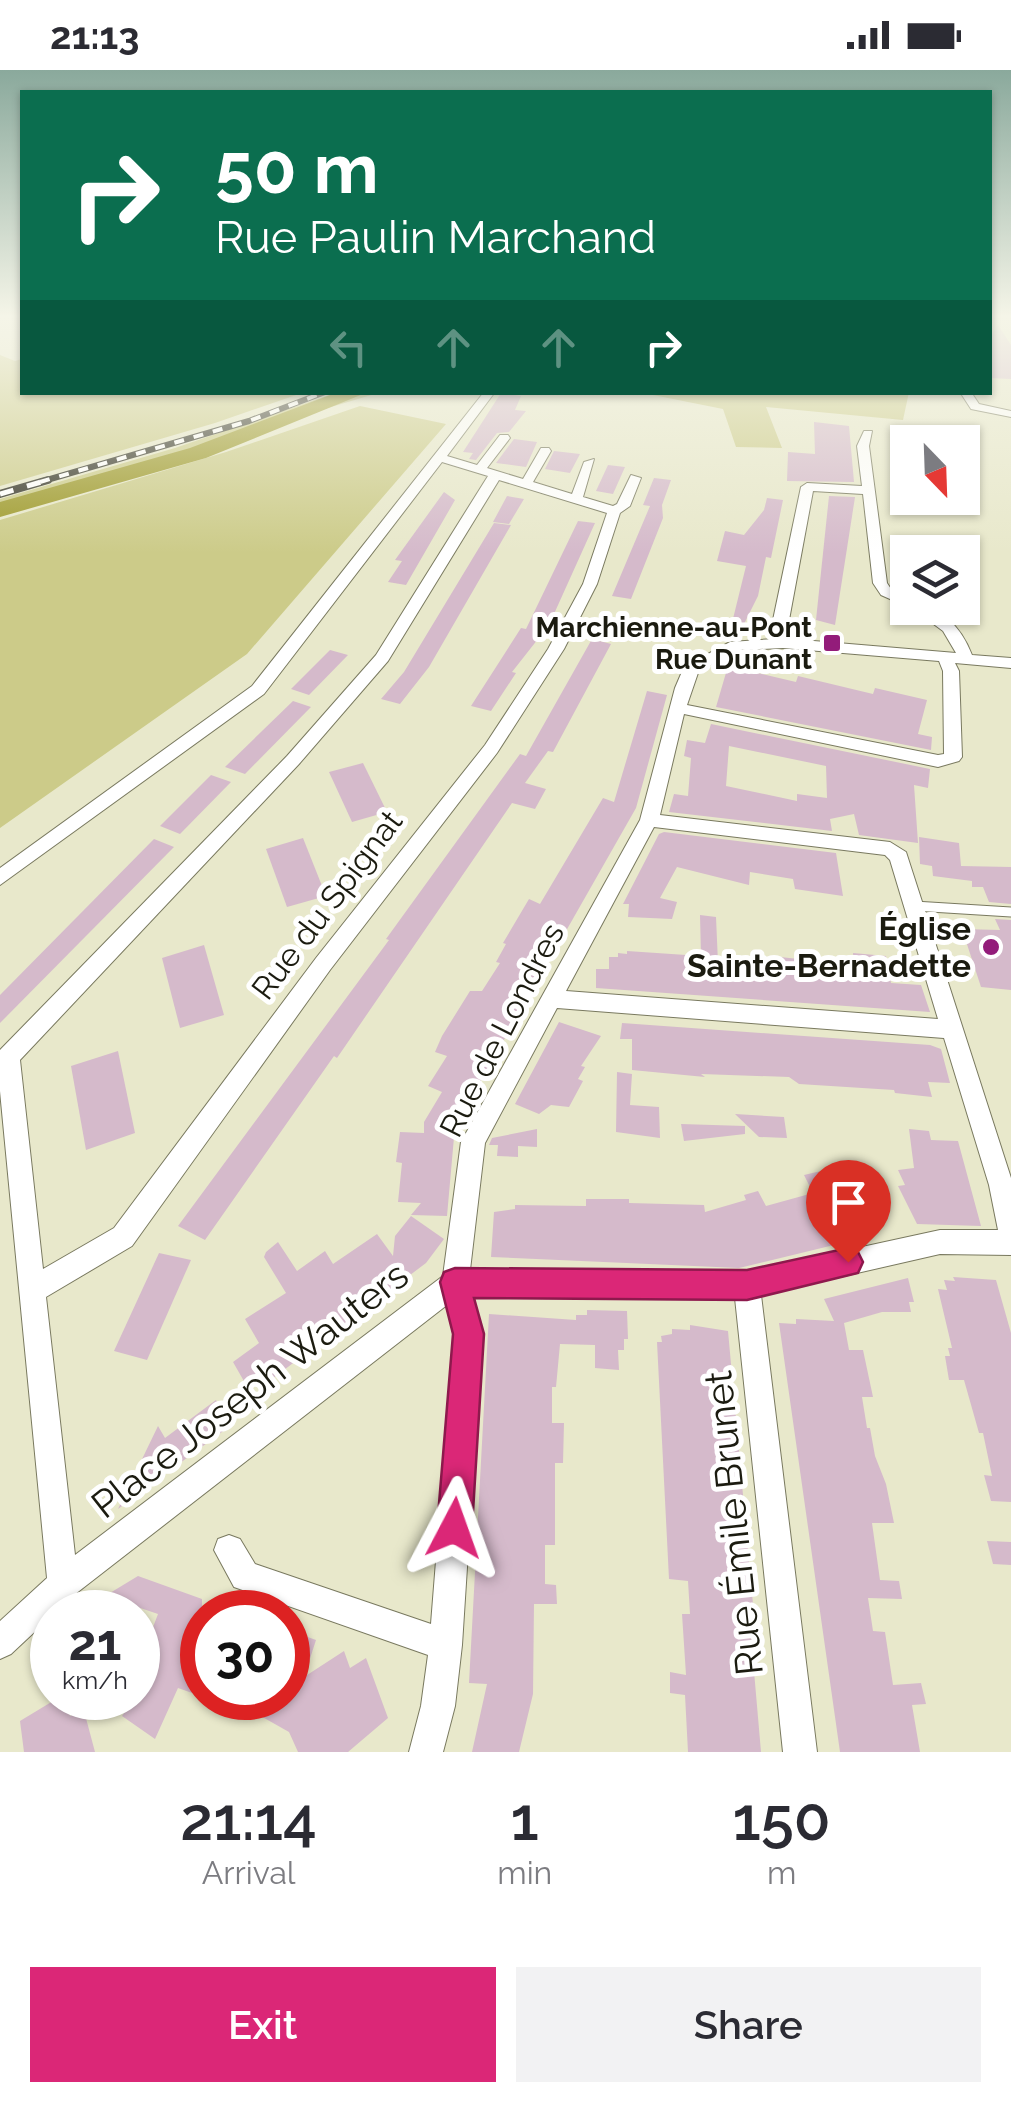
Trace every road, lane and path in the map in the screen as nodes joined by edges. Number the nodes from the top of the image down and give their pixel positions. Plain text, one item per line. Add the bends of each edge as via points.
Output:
1 (487, 395) edge
2 (967, 395) edge
3 (1011, 414) edge
4 (868, 434) dead end
5 (504, 438) dead end
6 (545, 450) dead end
7 (442, 458) junction
8 (590, 462) dead end
9 (486, 474) junction
10 (635, 478) dead end
11 (524, 486) junction
12 (868, 490) junction
13 (576, 500) junction
14 (614, 511) junction
15 (890, 594) edge
16 (946, 625) edge
17 (783, 643) junction
18 (945, 657) junction
19 (965, 658) junction
20 (1011, 663) edge
21 (678, 708) junction
22 (649, 820) junction
23 (0, 878) edge
24 (914, 906) junction
25 (1011, 912) edge
26 (551, 1000) junction
27 (952, 1029) junction
28 (6, 1096) edge
29 (1011, 1232) edge
30 (1011, 1243) edge
31 (455, 1282) junction
32 (747, 1285) junction
33 (32, 1290) junction
34 (229, 1550) dead end
35 (63, 1584) junction
36 (0, 1643) edge
37 (446, 1644) junction
38 (426, 1752) edge
39 (800, 1752) edge

1 - 7 street
2 - 3 street via 975,407
4 - 12 street
5 - 9 street
6 - 11 street
7 - 9 street
7 - 23 street via 258,690
8 - 13 street
9 - 11 street
9 - 28 street via 382,658 8,1057
10 - 14 street, Rue du Spignat
11 - 13 street
12 - 15 street via 880,582
12 - 17 street via 807,486 781,620
13 - 14 street
14 - 33 street, Rue du Spignat via 582,598 492,749 124,1237
16 - 19 street
17 - 18 street, Rue de Londres
17 - 21 street, Rue de Londres via 735,645 706,656 692,666
18 - 19 street, Rue de Londres
18 - 21 street via 953,757 938,762
19 - 20 street, Rue de Londres
21 - 22 street, Rue de Londres
22 - 24 street via 890,849 899,856
22 - 26 street, Rue de Londres
24 - 25 lane
24 - 27 street
26 - 27 street
26 - 31 street, Rue de Londres via 473,1142
27 - 29 street
28 - 33 street
30 - 32 street via 940,1242
31 - 32 street
31 - 35 street, Place Joseph Wauters
31 - 37 street, Place Joseph Wauters via 468,1334
32 - 39 street, Rue Émile Brunet
33 - 35 street
34 - 37 street via 245,1576
35 - 36 street, Place Joseph Wauters
37 - 38 street, Place Joseph Wauters

